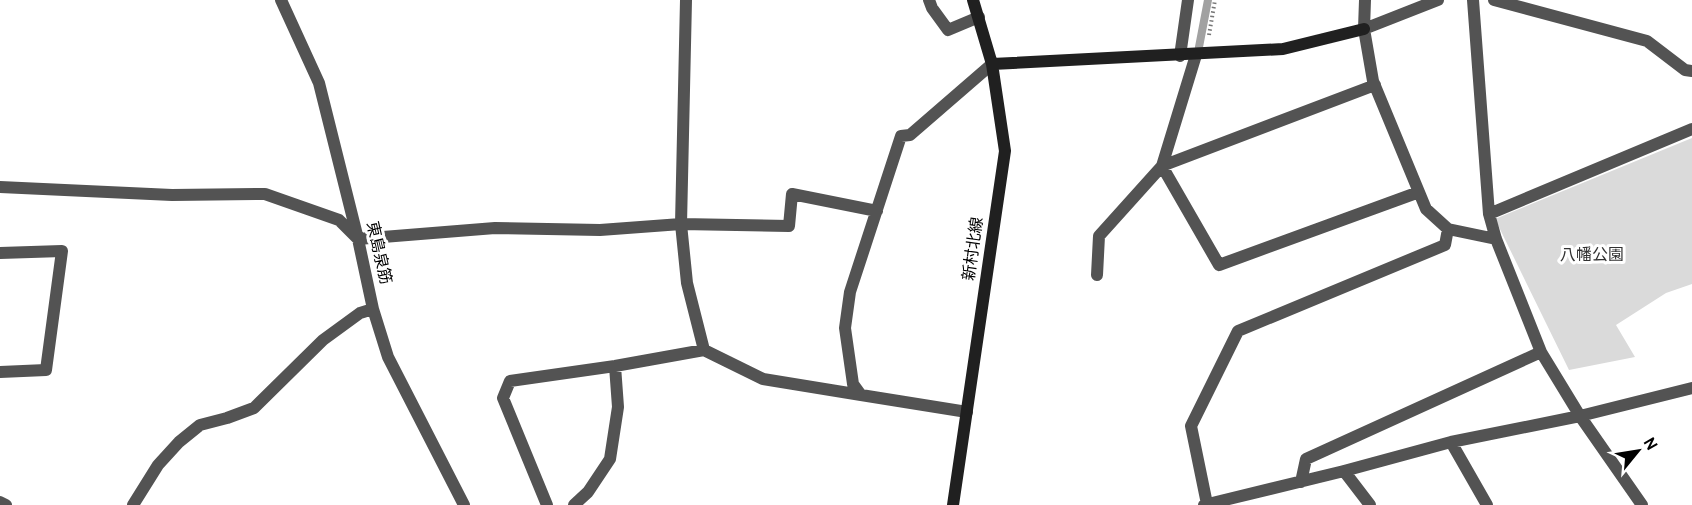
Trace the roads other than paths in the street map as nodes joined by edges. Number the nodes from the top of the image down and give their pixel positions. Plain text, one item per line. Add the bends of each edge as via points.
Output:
1 (281, 0) edge
2 (686, 0) edge
3 (929, 0) edge
4 (973, 0) edge
5 (1188, 0) edge
6 (1365, 0) edge
7 (1438, 0) edge
8 (1473, 0) edge
9 (1494, 0) edge
10 (979, 17) junction
11 (1364, 29) junction
12 (1201, 54) junction
13 (1180, 56) junction
14 (992, 64) junction
15 (1692, 71) edge
16 (1375, 85) junction
17 (1692, 129) edge
18 (1162, 165) junction
19 (0, 187) edge
20 (1419, 192) junction
21 (877, 211) junction
22 (1489, 214) junction
23 (681, 224) junction
24 (1448, 229) junction
25 (358, 239) junction
26 (1496, 239) junction
27 (0, 253) edge
28 (1097, 275) dead end
29 (373, 309) junction
30 (704, 350) junction
31 (1541, 352) junction
32 (615, 366) junction
33 (0, 372) edge
34 (1692, 388) edge
35 (861, 395) junction
36 (967, 412) junction
37 (1580, 416) junction
38 (1451, 442) junction
39 (1344, 471) junction
40 (1300, 482) junction
41 (0, 502) edge
42 (6, 505) edge
43 (133, 505) edge
44 (464, 505) edge
45 (547, 505) edge
46 (574, 505) edge
47 (953, 505) edge
48 (1206, 505) edge
49 (1370, 505) edge
50 (1487, 505) edge
51 (1642, 505) edge

1 - 25 street, 東島泉筋 via 319,83
2 - 23 street
3 - 10 street via 948,30
4 - 10 street, 新村北線
5 - 13 street
6 - 11 street
7 - 11 street
8 - 22 street
9 - 15 street via 1647,41 1685,70
10 - 14 street, 新村北線
11 - 12 street via 1283,49
11 - 16 street
12 - 13 street
12 - 18 street
13 - 14 street
14 - 21 street via 910,135 901,136
14 - 36 street, 新村北線 via 1005,151
16 - 18 street
16 - 20 street
17 - 22 street
18 - 20 street via 1219,265
18 - 28 street via 1099,236
19 - 25 street via 172,195 265,194 339,220
20 - 24 street via 1426,209
21 - 23 street via 792,194 789,226
21 - 35 street via 850,292 845,328 853,384
22 - 26 street
23 - 25 street via 600,230 495,228
23 - 30 street via 687,283
24 - 26 street
24 - 48 street via 1445,245 1238,331 1191,426
25 - 29 street, 東島泉筋
26 - 31 street
27 - 33 street via 62,252 46,370
29 - 43 street via 360,313 323,340 254,408 200,425 179,442 158,465
29 - 44 street, 東島泉筋 via 388,357
30 - 32 street
30 - 35 street via 763,380
31 - 37 street
31 - 40 street via 1306,459
32 - 45 street via 510,381 503,398
32 - 46 street via 618,407 610,459 588,492
34 - 37 street
35 - 36 street
36 - 47 street, 新村北線
37 - 38 street
37 - 51 street
38 - 39 street
38 - 50 street
39 - 40 street
39 - 49 street
40 - 48 street
41 - 42 street

